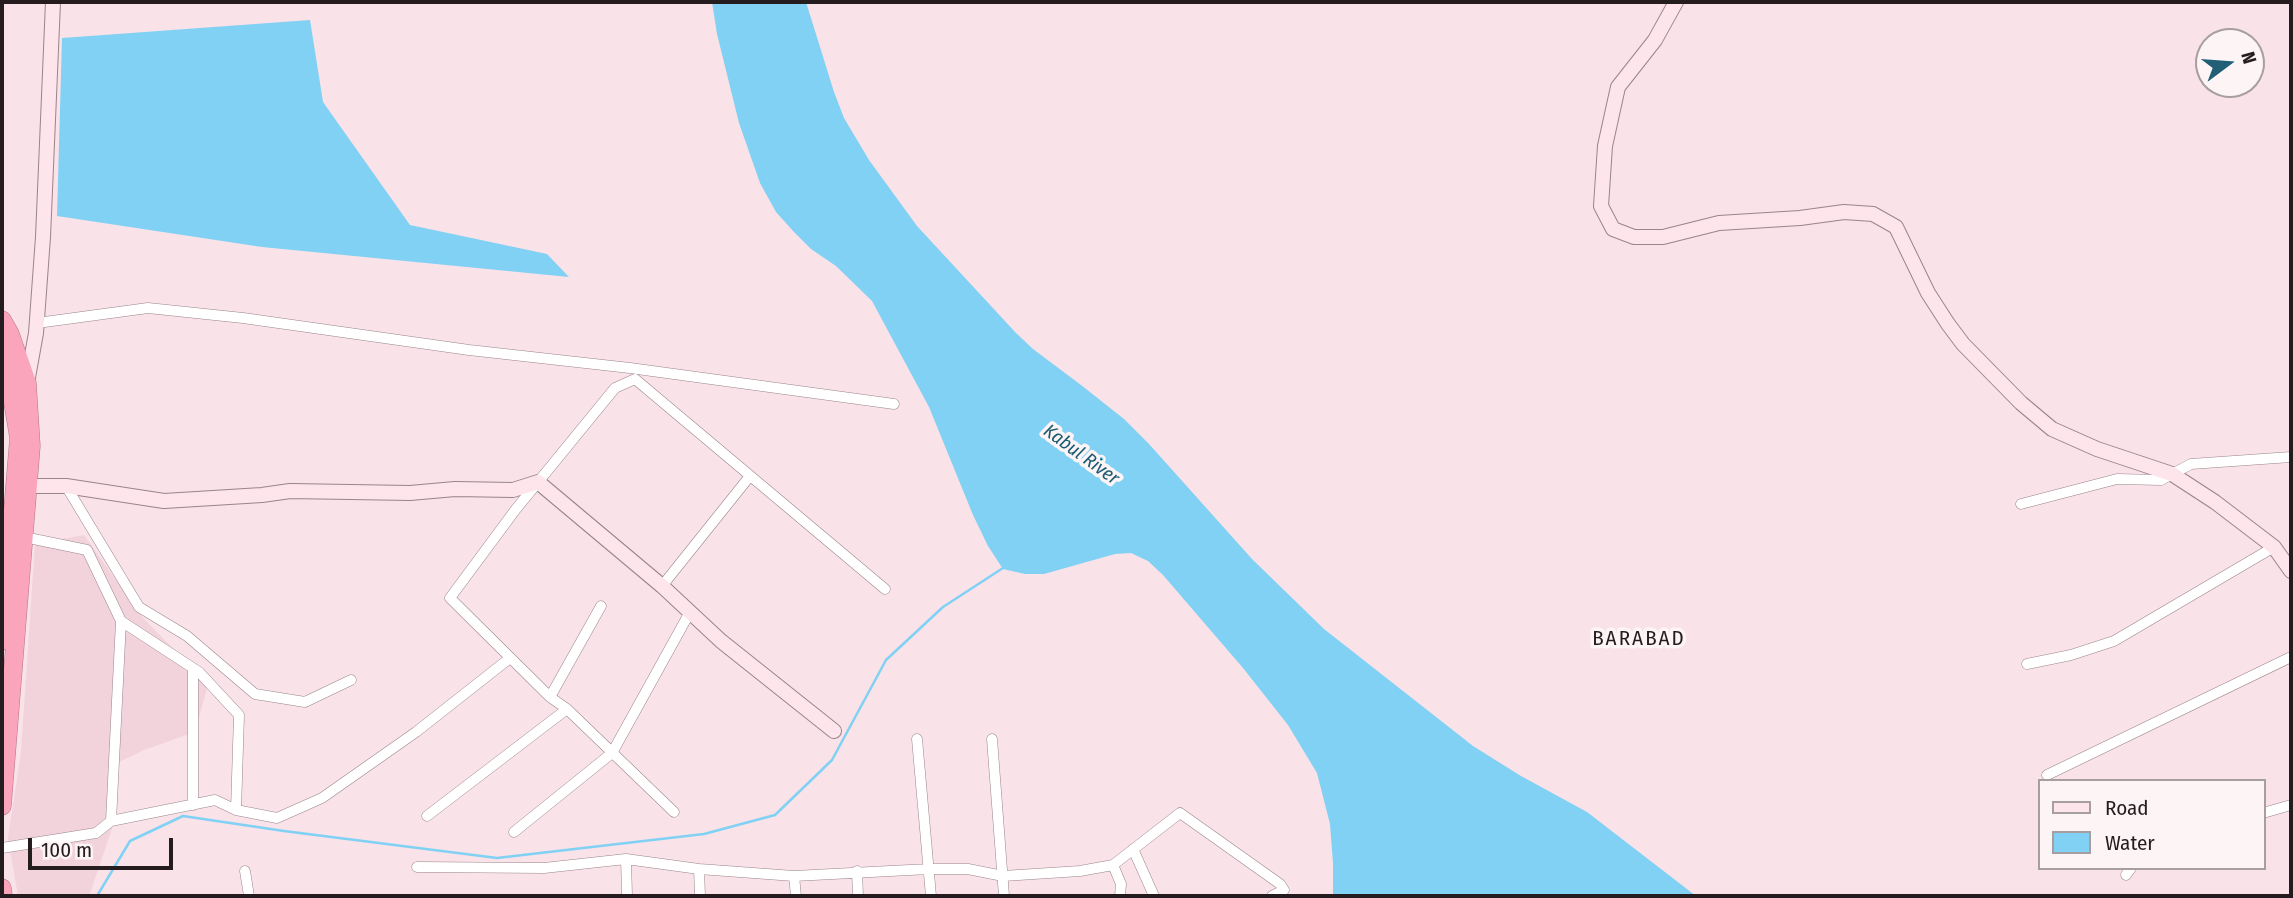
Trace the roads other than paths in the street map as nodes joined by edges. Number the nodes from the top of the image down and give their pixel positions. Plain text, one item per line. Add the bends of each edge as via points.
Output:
1 (53, 2) edge
2 (1676, 2) edge
3 (6, 327) edge
4 (36, 328) junction
5 (2, 351) edge
6 (27, 383) junction
7 (894, 404) dead end
8 (2291, 457) edge
9 (2172, 474) junction
10 (750, 476) junction
11 (538, 482) junction
12 (29, 486) junction
13 (66, 486) junction
14 (2021, 504) dead end
15 (24, 537) junction
16 (2274, 547) junction
17 (2291, 571) edge
18 (662, 586) junction
19 (885, 589) dead end
20 (601, 606) dead end
21 (690, 612) junction
22 (121, 621) junction
23 (2, 641) edge
24 (2291, 657) edge
25 (510, 658) junction
26 (8, 664) edge
27 (2027, 664) dead end
28 (193, 668) junction
29 (351, 680) dead end
30 (550, 697) junction
31 (566, 709) junction
32 (834, 731) dead end
33 (917, 738) dead end
34 (992, 738) dead end
35 (612, 753) junction
36 (2048, 775) dead end
37 (193, 805) junction
38 (2291, 805) edge
39 (2, 806) edge
40 (236, 810) junction
41 (674, 812) dead end
42 (2265, 812) edge
43 (428, 816) dead end
44 (111, 821) junction
45 (514, 832) dead end
46 (2, 848) edge
47 (1133, 849) junction
48 (626, 859) junction
49 (1113, 865) junction
50 (416, 867) dead end
51 (699, 869) junction
52 (929, 869) junction
53 (245, 871) dead end
54 (857, 871) junction
55 (794, 876) junction
56 (1003, 876) junction
57 (2, 889) edge
58 (3, 896) edge
59 (249, 896) edge
60 (627, 896) edge
61 (700, 896) edge
62 (796, 896) edge
63 (858, 896) edge
64 (932, 896) edge
65 (1004, 896) edge
66 (1120, 896) edge
67 (1154, 896) edge
68 (1272, 896) edge

1 - 4 street
2 - 9 street via 1655,40 1618,87 1605,146 1601,206 1613,229 1634,237 1663,236 1719,223 1844,212 1873,214 1896,227 1948,324 2021,403 2052,429
3 - 4 street
3 - 6 highway
4 - 6 street
4 - 7 street via 148,308
5 - 23 highway via 19,438
6 - 12 highway
8 - 9 street via 2190,464
9 - 14 street via 2161,480 2117,479
9 - 16 street
10 - 11 street via 635,379 615,388
10 - 18 street
10 - 19 street
11 - 13 street via 513,490 290,491 164,501
11 - 18 street
11 - 25 street via 450,598
12 - 13 street
12 - 15 highway
13 - 29 street via 139,607 187,636 255,694 305,702
15 - 22 street via 87,550
15 - 26 highway
16 - 17 street
16 - 27 street via 2114,641
18 - 21 street
20 - 30 street
21 - 32 street
21 - 35 street
22 - 28 street
22 - 44 street
24 - 36 street
25 - 30 street
25 - 40 street via 323,798 277,818
26 - 39 highway
28 - 37 street
28 - 40 street via 239,715
30 - 31 street
31 - 35 street
31 - 43 street
33 - 52 street
34 - 56 street
35 - 41 street
35 - 45 street
37 - 40 street via 215,800
37 - 44 street
38 - 42 street
44 - 46 street via 96,833
47 - 49 street
47 - 67 street
47 - 68 street via 1180,813 1280,884 1284,890
48 - 50 street via 544,867
48 - 51 street
48 - 60 street
49 - 56 street via 1080,872
49 - 66 street via 1121,884
51 - 55 street
51 - 61 street
52 - 54 street
52 - 56 street via 968,869
52 - 64 street
53 - 59 street
54 - 55 street
54 - 63 street
55 - 62 street
56 - 65 street
57 - 58 highway

